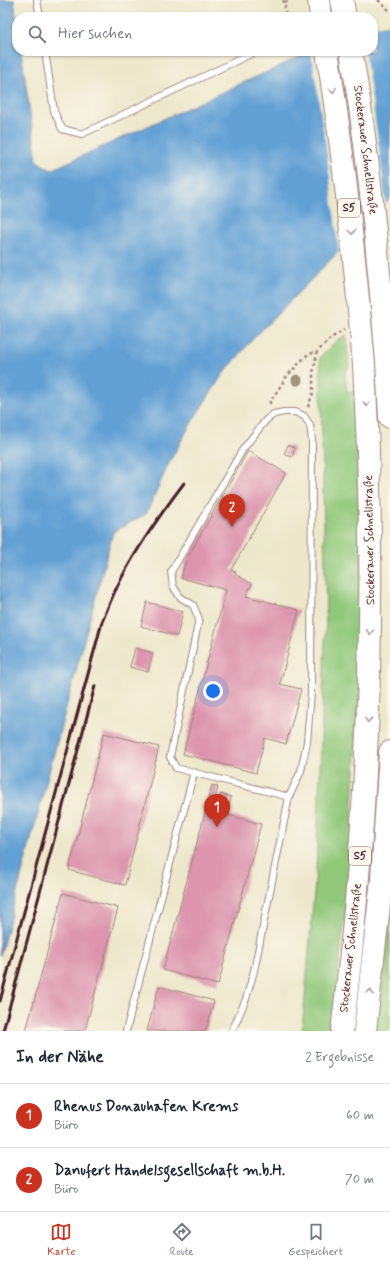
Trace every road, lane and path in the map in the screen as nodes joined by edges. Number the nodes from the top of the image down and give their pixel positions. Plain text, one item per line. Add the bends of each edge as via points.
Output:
1 (37, 0) edge
2 (290, 0) edge
3 (319, 0) edge
4 (342, 0) edge
5 (378, 0) edge
6 (284, 1) edge
7 (390, 11) edge
8 (39, 12) edge
9 (285, 12) edge
10 (321, 12) edge
11 (344, 12) edge
12 (46, 56) edge
13 (246, 56) edge
14 (328, 56) edge
15 (352, 56) edge
16 (274, 414) junction
17 (304, 416) junction
18 (390, 417) edge
19 (390, 752) edge
20 (194, 772) junction
21 (289, 797) junction
22 (126, 1031) edge
23 (232, 1031) edge
24 (342, 1031) edge
25 (365, 1031) edge

1 - 8 lane
2 - 6 path
3 - 10 highway
4 - 11 highway
5 - 7 path
6 - 9 path
12 - 13 lane via 54,111 62,129 82,134
14 -> 24 highway, Stockerauer Schnellstraße / S5, bridge via 342,151 364,365 371,555 366,780 359,876
15 - 18 highway, Stockerauer Schnellstraße / S5, bridge via 377,243
16 - 17 lane via 295,412
16 - 17 path via 270,402 287,376 308,354 317,352 313,393
16 - 20 lane via 243,448 171,572 173,586 180,597 193,605 199,619 170,757 176,768
17 - 21 lane via 310,425 312,441 311,693 307,742 301,771
25 -> 19 highway, Stockerauer Schnellstraße / S5 via 382,879
20 - 21 lane
20 - 22 lane
21 - 23 lane via 254,971 246,999

